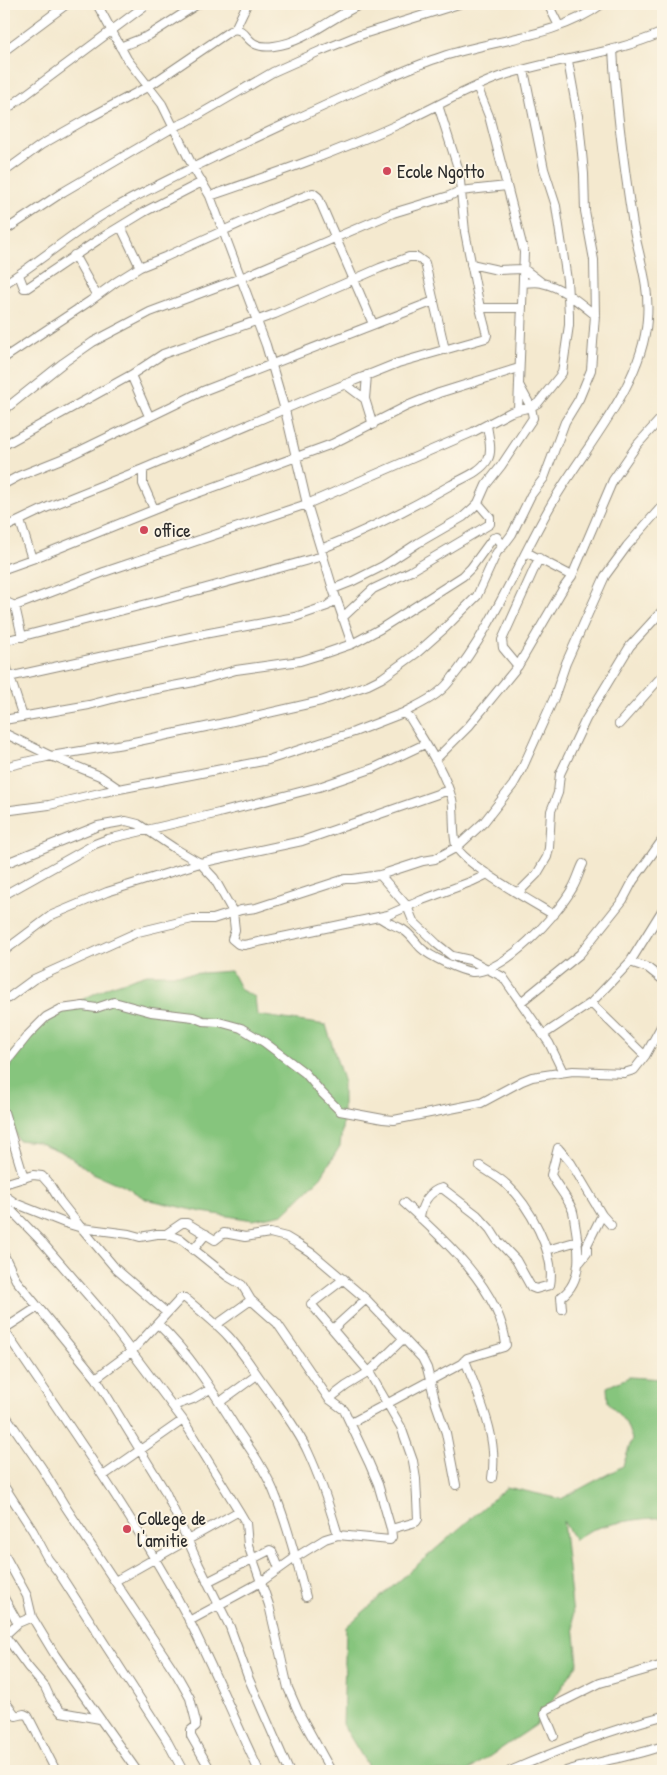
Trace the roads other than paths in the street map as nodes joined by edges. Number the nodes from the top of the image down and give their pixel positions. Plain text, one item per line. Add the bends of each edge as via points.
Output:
1 (67, 4) edge
2 (97, 4) edge
3 (147, 4) edge
4 (198, 4) edge
5 (247, 4) edge
6 (362, 4) edge
7 (460, 4) edge
8 (548, 4) edge
9 (602, 4) edge
10 (559, 26) junction
11 (235, 29) junction
12 (111, 30) junction
13 (663, 32) edge
14 (120, 47) junction
15 (614, 49) junction
16 (4, 51) edge
17 (568, 61) junction
18 (524, 70) junction
19 (149, 86) junction
20 (477, 86) junction
21 (438, 105) junction
22 (4, 111) edge
23 (174, 127) junction
24 (193, 167) junction
25 (4, 172) edge
26 (202, 182) junction
27 (507, 186) junction
28 (460, 190) junction
29 (210, 196) junction
30 (121, 227) junction
31 (4, 232) edge
32 (224, 232) junction
33 (336, 237) junction
34 (74, 255) junction
35 (471, 264) junction
36 (140, 267) junction
37 (524, 269) junction
38 (19, 275) junction
39 (242, 278) junction
40 (353, 280) junction
41 (541, 282) junction
42 (523, 283) junction
43 (4, 284) edge
44 (97, 296) junction
45 (568, 296) junction
46 (434, 301) junction
47 (480, 308) junction
48 (522, 308) junction
49 (595, 315) junction
50 (258, 321) junction
51 (373, 324) junction
52 (445, 350) junction
53 (4, 357) edge
54 (272, 365) junction
55 (519, 368) junction
56 (131, 375) junction
57 (367, 375) junction
58 (345, 384) junction
59 (519, 384) junction
60 (365, 399) junction
61 (531, 406) junction
62 (4, 410) edge
63 (285, 410) junction
64 (518, 410) junction
65 (149, 416) junction
66 (663, 416) edge
67 (373, 424) junction
68 (486, 425) junction
69 (4, 445) edge
70 (297, 456) junction
71 (143, 469) junction
72 (4, 484) edge
73 (478, 503) junction
74 (307, 504) junction
75 (663, 505) edge
76 (154, 509) junction
77 (20, 520) junction
78 (4, 528) edge
79 (503, 546) junction
80 (526, 552) junction
81 (322, 553) junction
82 (540, 558) junction
83 (32, 560) junction
84 (4, 569) edge
85 (572, 576) junction
86 (333, 589) junction
87 (336, 599) junction
88 (4, 600) edge
89 (15, 606) junction
90 (663, 610) edge
91 (342, 618) junction
92 (22, 637) junction
93 (4, 641) edge
94 (352, 644) junction
95 (4, 660) edge
96 (518, 666) junction
97 (663, 675) edge
98 (6, 678) edge
99 (403, 713) junction
100 (22, 717) junction
101 (4, 720) edge
102 (619, 724) dead end
103 (4, 733) edge
104 (426, 744) junction
105 (51, 756) junction
106 (435, 760) junction
107 (4, 767) edge
108 (119, 789) junction
109 (449, 790) junction
110 (4, 811) edge
111 (147, 829) junction
112 (663, 839) edge
113 (457, 847) junction
114 (200, 863) junction
115 (4, 864) edge
116 (583, 864) dead end
117 (488, 874) junction
118 (380, 875) junction
119 (516, 892) junction
120 (4, 895) edge
121 (407, 906) junction
122 (233, 912) junction
123 (662, 914) edge
124 (554, 915) junction
125 (379, 917) junction
126 (4, 951) edge
127 (630, 962) junction
128 (485, 969) junction
129 (663, 980) edge
130 (4, 1001) edge
131 (521, 1002) junction
132 (591, 1003) junction
133 (663, 1023) edge
134 (543, 1035) junction
135 (645, 1056) junction
136 (563, 1072) junction
137 (4, 1074) edge
138 (4, 1112) edge
139 (480, 1166) dead end
140 (24, 1178) junction
141 (4, 1184) edge
142 (4, 1195) edge
143 (4, 1203) edge
144 (404, 1203) dead end
145 (602, 1215) junction
146 (420, 1218) junction
147 (610, 1225) dead end
148 (82, 1228) junction
149 (166, 1234) junction
150 (206, 1234) junction
151 (578, 1241) junction
152 (193, 1250) junction
153 (547, 1250) junction
154 (4, 1255) edge
155 (580, 1262) junction
156 (344, 1279) junction
157 (366, 1299) junction
158 (251, 1300) junction
159 (38, 1307) junction
160 (562, 1309) dead end
161 (167, 1313) junction
162 (158, 1324) junction
163 (216, 1325) junction
164 (334, 1329) junction
165 (4, 1330) edge
166 (404, 1338) junction
167 (131, 1352) junction
168 (465, 1360) junction
169 (369, 1372) junction
170 (257, 1375) junction
171 (96, 1378) junction
172 (430, 1380) junction
173 (210, 1389) junction
174 (329, 1399) junction
175 (220, 1402) junction
176 (388, 1403) junction
177 (173, 1406) junction
178 (4, 1414) edge
179 (183, 1420) junction
180 (351, 1424) junction
181 (141, 1451) junction
182 (103, 1476) junction
183 (492, 1478) dead end
184 (456, 1485) dead end
185 (4, 1486) edge
186 (239, 1511) junction
187 (391, 1529) junction
188 (338, 1535) junction
189 (187, 1539) junction
190 (4, 1554) edge
191 (296, 1556) junction
192 (154, 1559) junction
193 (252, 1559) junction
194 (279, 1568) junction
195 (115, 1581) junction
196 (207, 1582) junction
197 (261, 1582) junction
198 (306, 1597) dead end
199 (4, 1598) edge
200 (219, 1605) junction
201 (32, 1617) junction
202 (189, 1620) junction
203 (18, 1623) junction
204 (663, 1665) edge
205 (4, 1700) edge
206 (663, 1716) edge
207 (100, 1719) junction
208 (554, 1736) dead end
209 (663, 1746) edge
210 (56, 1771) edge
211 (137, 1771) edge
212 (183, 1771) edge
213 (211, 1771) edge
214 (259, 1771) edge
215 (289, 1771) edge
216 (332, 1771) edge
217 (510, 1771) edge
218 (566, 1771) edge

1 - 16 street
2 - 12 street
3 - 12 street
4 - 14 street via 148,36
5 - 11 street
6 - 11 street via 285,44 254,44 244,32
7 - 23 street via 379,28 320,51 273,72
8 - 10 street
9 - 10 street
10 - 24 street via 442,56 336,100
11 - 19 street
12 - 14 street
12 - 22 street
13 - 15 street
14 - 19 street
15 - 17 street
15 - 80 street via 615,94 623,161 647,286 646,333 642,350 615,405 551,504
17 - 18 street
17 - 49 street via 582,146 585,211 594,260
18 - 20 street
18 - 45 street via 544,168 556,206
19 - 23 street
19 - 25 street via 42,145
20 - 21 street
20 - 27 street via 489,116
21 - 28 street via 460,171
21 - 29 street via 312,161
23 - 24 street
23 - 31 street via 63,192
24 - 26 street
24 - 38 street via 110,210
26 - 29 street
26 - 30 street
27 - 28 street
27 - 37 street via 522,240
28 - 33 street via 379,218
28 - 35 street
29 - 32 street
30 - 34 street
30 - 36 street
32 - 33 street via 315,193
32 - 36 street
32 - 39 street
33 - 39 street
33 - 40 street
34 - 38 street via 27,288 22,286
34 - 44 street
35 - 37 street via 498,270
35 - 47 street
36 - 44 street
37 - 41 street
37 - 42 street
38 - 43 street
39 - 50 street
39 - 62 street via 150,312 93,342
40 - 46 street via 409,257 417,257 426,263
40 - 50 street
40 - 51 street
41 - 42 street
41 - 45 street
42 - 48 street
44 - 53 street
45 - 49 street
45 - 61 street via 569,325 562,373 538,403
46 - 51 street
46 - 52 street
47 - 48 street
47 - 52 street via 486,338
48 - 55 street
49 - 79 street via 591,370 587,382 565,422 544,478
50 - 54 street
50 - 56 street via 171,350
51 - 54 street
52 - 57 street
54 - 63 street
54 - 65 street via 202,391
55 - 59 street
55 - 67 street via 439,393
56 - 65 street
56 - 69 street
57 - 58 street
57 - 60 street
58 - 60 street
58 - 63 street
59 - 61 street
59 - 64 street
60 - 67 street
61 - 64 street
61 - 73 street via 532,419 487,483
63 - 70 street
63 - 71 street
64 - 68 street
65 - 72 street
66 - 85 street via 637,445 613,480
67 - 70 street via 332,444
68 - 74 street
68 - 81 street via 489,457 476,471
70 - 74 street
70 - 76 street
71 - 76 street via 143,484
71 - 77 street
73 - 86 street via 463,517 383,566
73 - 91 street via 490,517 490,524 411,571 373,589
74 - 81 street
74 - 89 street via 104,572
75 - 113 street via 606,576 513,785 484,822
76 - 83 street
77 - 78 street
77 - 83 street
79 - 94 street via 497,537 493,538 463,576 380,630
79 - 105 street via 476,597 418,652 378,681 331,698 284,709 130,743
80 - 82 street
80 - 99 street via 481,637 448,683 426,702
81 - 86 street
81 - 92 street
82 - 85 street
82 - 96 street via 502,640 503,648
83 - 84 street
85 - 96 street
86 - 87 street
87 - 91 street
87 - 98 street via 327,606 296,616
88 - 89 street
89 - 92 street
90 - 119 street via 630,646 586,720 560,774 551,812 547,857 537,874
91 - 94 street
92 - 93 street
94 - 100 street via 300,661 236,670 194,682
95 - 98 street
96 - 106 street via 479,716
97 - 102 street
98 - 100 street
99 - 104 street via 410,718
99 - 108 street via 281,757
100 - 101 street
103 - 105 street
104 - 106 street
104 - 111 street via 374,768 319,787
105 - 107 street
105 - 108 street via 100,776
106 - 109 street
108 - 110 street
109 - 113 street
109 - 114 street via 302,841
111 - 114 street
111 - 115 street via 126,821 98,826
111 - 120 street via 97,843
112 - 131 street via 623,900 580,954
113 - 117 street
113 - 118 street via 435,859
114 - 122 street via 214,878
114 - 126 street via 127,885 57,913
116 - 124 street via 573,887
117 - 119 street
117 - 121 street
118 - 121 street
118 - 122 street via 345,879 264,906
119 - 124 street
121 - 125 street
121 - 128 street via 413,921 449,954 470,960
122 - 125 street via 235,930 232,939 244,945
122 - 130 street via 134,933 43,974
123 - 127 street
124 - 128 street via 523,946 500,963
125 - 128 street via 406,931 436,959 471,972
127 - 129 street via 648,968
127 - 132 street
128 - 131 street via 503,977
131 - 134 street
132 - 134 street
132 - 135 street
133 - 135 street
134 - 136 street
135 - 136 street via 634,1070 624,1073
136 - 137 street via 526,1079 481,1104 394,1120 383,1119 340,1111 306,1073 240,1028 112,1002 96,1008 61,1009 46,1017 8,1060
138 - 140 street
139 - 153 street via 512,1189 534,1220
140 - 141 street
140 - 148 street via 39,1174 43,1177
142 - 148 street via 12,1202
143 - 167 street via 98,1307
144 - 146 street
145 - 147 street
145 - 151 street via 571,1163 558,1148 551,1175 572,1209
145 - 155 street via 587,1245 587,1253
146 - 153 street via 424,1202 435,1190 442,1188 477,1214 516,1260 534,1288 550,1286
146 - 168 street via 482,1286 500,1318 506,1346
148 - 149 street via 140,1237
148 - 161 street via 116,1269
149 - 150 street via 182,1223
149 - 152 street via 182,1240
150 - 152 street
150 - 156 street via 215,1240 224,1233 245,1237 270,1233 286,1237
151 - 153 street
151 - 155 street
152 - 158 street via 242,1285
154 - 159 street via 16,1280
155 - 160 street via 561,1297
156 - 157 street
156 - 164 street via 311,1304
157 - 164 street
157 - 166 street
158 - 163 street
158 - 174 street via 277,1323
159 - 165 street
159 - 171 street
161 - 162 street
161 - 163 street via 182,1298
162 - 167 street
162 - 173 street via 184,1351
163 - 170 street
164 - 169 street
165 - 182 street
166 - 169 street
166 - 172 street via 422,1358
167 - 171 street
167 - 177 street
168 - 172 street
168 - 183 street via 494,1450
169 - 174 street
169 - 176 street
170 - 175 street
170 - 188 street via 286,1413 307,1450
171 - 181 street
172 - 176 street
172 - 184 street via 449,1442
173 - 175 street
173 - 177 street
174 - 180 street via 344,1410
175 - 191 street via 267,1477
176 - 180 street
176 - 187 street via 407,1441 418,1494 418,1520
177 - 179 street
178 - 195 street
179 - 181 street
179 - 186 street
180 - 187 street via 378,1484
181 - 182 street
181 - 189 street via 165,1491
182 - 192 street
185 - 212 street via 166,1739
186 - 189 street
186 - 193 street via 246,1523
187 - 188 street via 390,1540
188 - 191 street via 324,1539
189 - 192 street
189 - 196 street
190 - 201 street via 27,1596
191 - 194 street
191 - 198 street
192 - 195 street
192 - 202 street
193 - 194 street via 270,1550
193 - 196 street
193 - 197 street
194 - 197 street
195 - 213 street via 189,1695 196,1722 191,1736
196 - 200 street
197 - 200 street
197 - 216 street via 288,1688
199 - 203 street
200 - 202 street
200 - 215 street
201 - 203 street
201 - 207 street
202 - 214 street
203 - 207 street via 6,1637 61,1712
204 - 208 street via 600,1683 546,1710
205 - 210 street via 16,1716 28,1716
206 - 217 street via 619,1728
207 - 211 street
209 - 218 street

